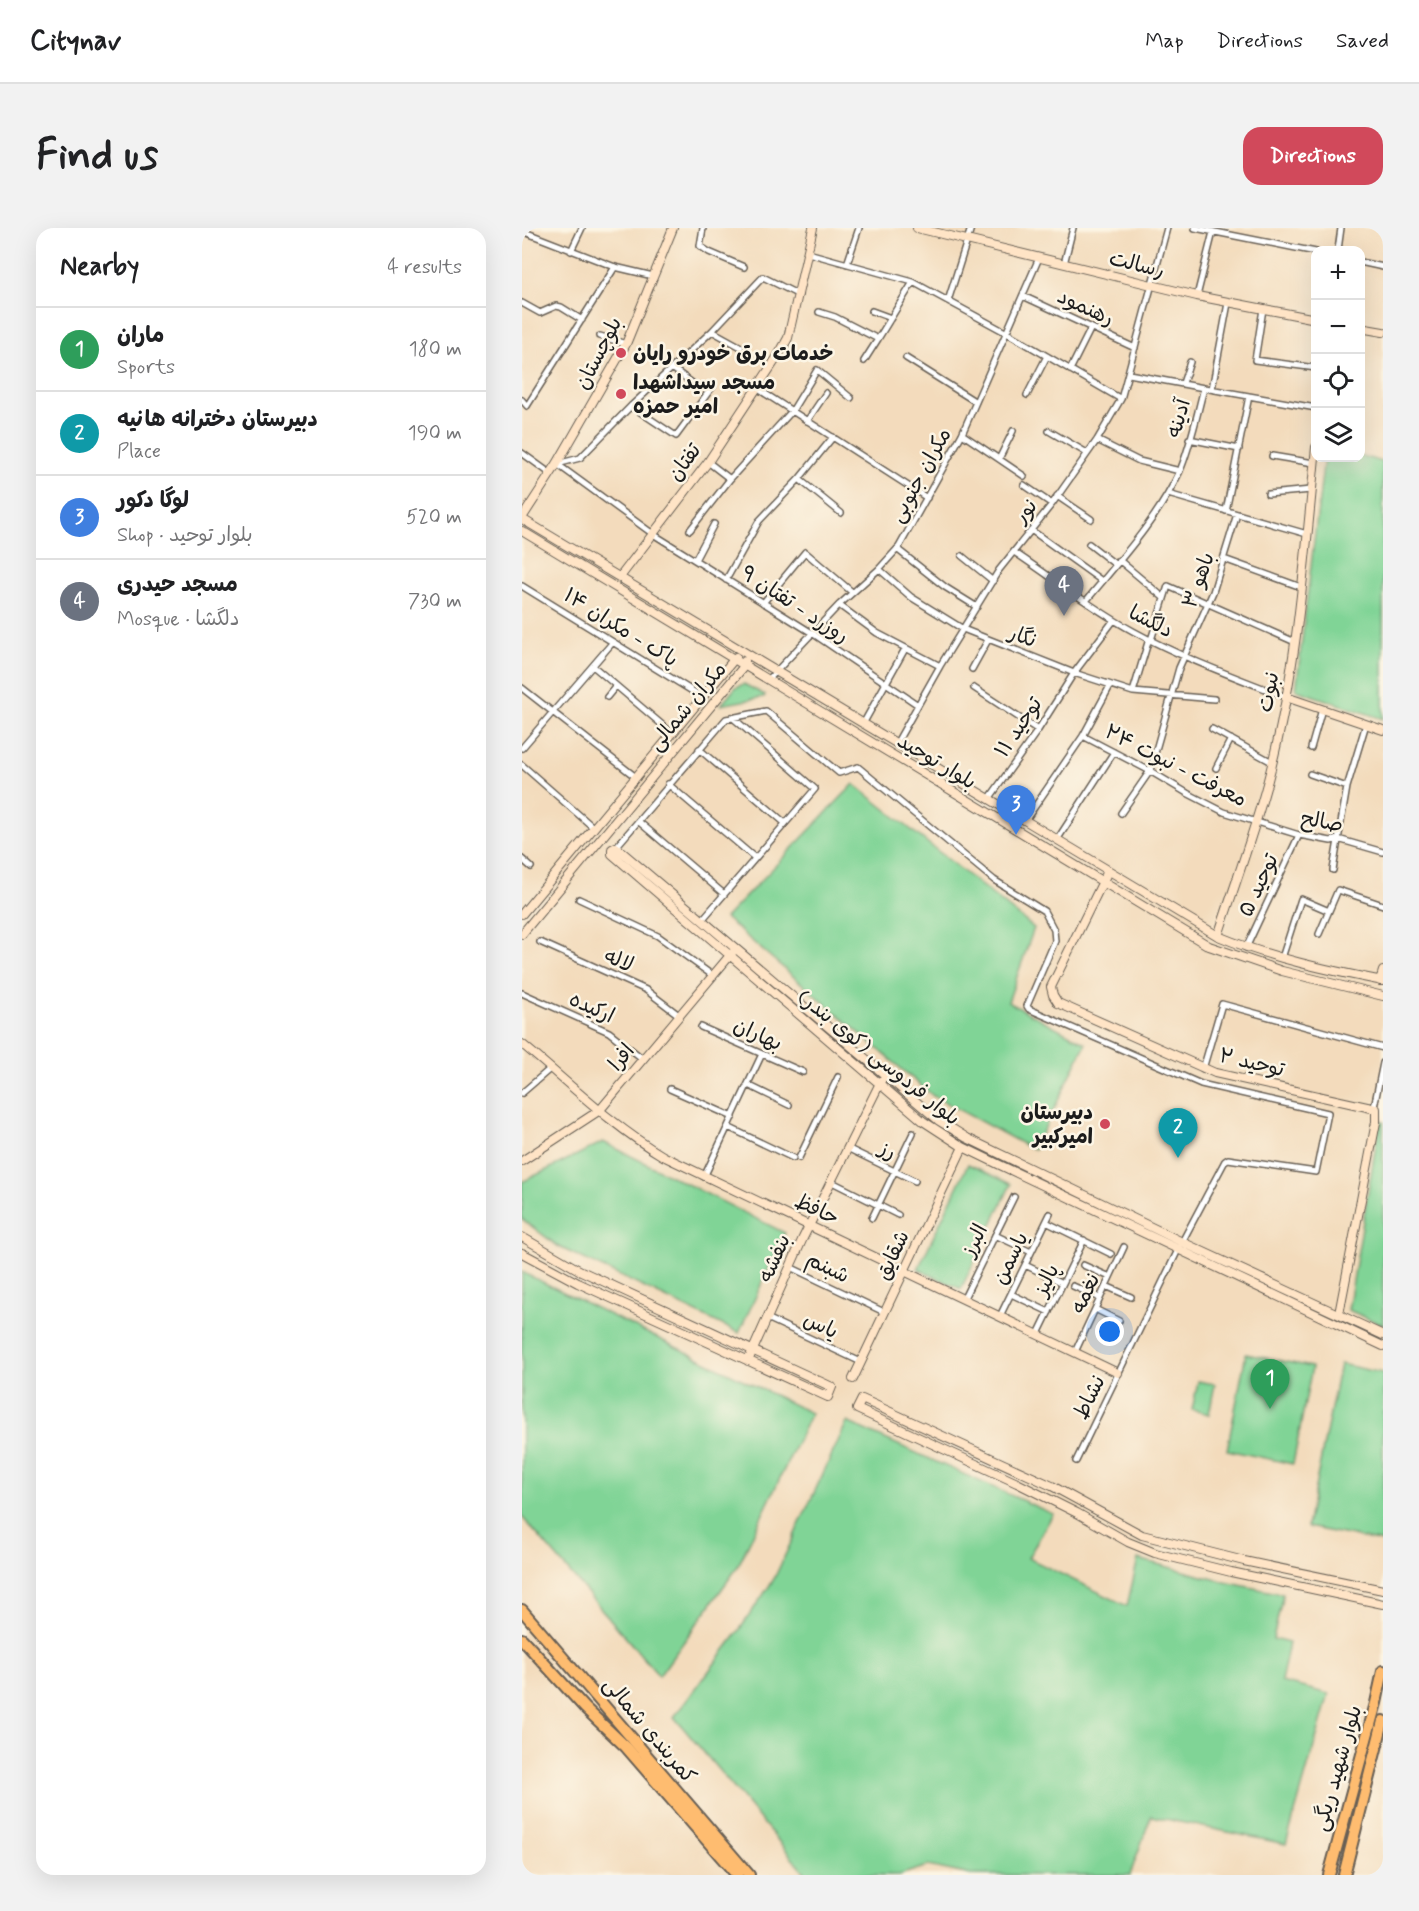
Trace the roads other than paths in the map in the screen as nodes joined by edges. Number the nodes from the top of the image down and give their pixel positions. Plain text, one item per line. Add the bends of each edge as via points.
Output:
1 (582, 228) edge
2 (673, 228) edge
3 (703, 228) edge
4 (813, 228) edge
5 (859, 228) edge
6 (917, 228) edge
7 (970, 228) edge
8 (1073, 228) edge
9 (1167, 228) edge
10 (1195, 228) edge
11 (1240, 228) edge
12 (1341, 228) edge
13 (522, 231) edge
14 (1213, 232) junction
15 (1238, 237) junction
16 (968, 240) junction
17 (1339, 246) edge
18 (571, 251) junction
19 (1311, 251) edge
20 (808, 253) junction
21 (1039, 258) junction
22 (1365, 263) edge
23 (847, 264) junction
24 (1064, 264) junction
25 (615, 267) junction
26 (744, 267) dead end
27 (1383, 267) edge
28 (653, 276) junction
29 (913, 282) junction
30 (1151, 286) junction
31 (799, 295) junction
32 (1023, 296) junction
33 (1197, 297) junction
34 (948, 301) junction
35 (522, 303) edge
36 (1228, 303) junction
37 (1263, 309) junction
38 (872, 311) dead end
39 (819, 312) dead end
40 (891, 318) junction
41 (1311, 318) edge
42 (582, 320) junction
43 (1091, 328) junction
44 (1365, 329) edge
45 (712, 331) junction
46 (1383, 332) edge
47 (1006, 333) junction
48 (600, 336) dead end
49 (878, 339) junction
50 (626, 344) junction
51 (741, 347) dead end
52 (1135, 348) junction
53 (1047, 356) junction
54 (906, 358) dead end
55 (864, 361) dead end
56 (1190, 362) dead end
57 (1311, 367) edge
58 (672, 368) junction
59 (1070, 370) junction
60 (1129, 374) junction
61 (1183, 383) junction
62 (695, 385) dead end
63 (713, 386) dead end
64 (1204, 388) junction
65 (758, 389) junction
66 (1212, 389) junction
67 (826, 393) dead end
68 (1028, 395) dead end
69 (1249, 396) junction
70 (851, 398) dead end
71 (1121, 399) junction
72 (522, 400) edge
73 (976, 402) junction
74 (631, 406) junction
75 (1311, 407) edge
76 (792, 411) junction
77 (807, 421) junction
78 (1013, 431) dead end
79 (1049, 431) dead end
80 (962, 434) junction
81 (833, 438) junction
82 (1190, 439) junction
83 (1097, 440) junction
84 (1239, 448) junction
85 (522, 453) edge
86 (1087, 453) junction
87 (1272, 456) dead end
88 (999, 459) junction
89 (708, 462) junction
90 (1314, 463) joint
91 (557, 464) junction
92 (1180, 471) junction
93 (551, 474) junction
94 (1024, 476) dead end
95 (730, 479) junction
96 (798, 479) junction
97 (1024, 485) dead end
98 (1311, 490) junction
99 (1168, 494) junction
100 (1268, 494) dead end
101 (1057, 496) junction
102 (927, 498) junction
103 (1052, 504) junction
104 (1226, 511) junction
105 (841, 513) dead end
106 (1237, 514) junction
107 (522, 519) edge
108 (1091, 519) dead end
109 (714, 524) dead end
110 (690, 530) dead end
111 (1030, 530) junction
112 (522, 531) edge
113 (653, 534) junction
114 (1307, 534) junction
115 (1089, 544) dead end
116 (897, 549) junction
117 (1014, 552) junction
118 (962, 556) dead end
119 (1224, 559) junction
120 (696, 560) junction
121 (1118, 562) junction
122 (879, 569) junction
123 (620, 577) junction
124 (726, 580) junction
125 (993, 580) junction
126 (1102, 581) junction
127 (522, 586) edge
128 (1301, 587) junction
129 (852, 592) junction
130 (1164, 598) junction
131 (1086, 601) junction
132 (763, 603) junction
133 (1208, 604) junction
134 (839, 605) junction
135 (977, 608) junction
136 (1114, 620) junction
137 (963, 629) junction
138 (812, 633) junction
139 (988, 640) junction
140 (1150, 640) junction
141 (614, 642) junction
142 (1295, 642) junction
143 (906, 649) junction
144 (746, 654) junction
145 (1184, 656) junction
146 (734, 658) junction
147 (745, 665) junction
148 (592, 666) junction
149 (940, 666) junction
150 (972, 669) dead end
151 (776, 672) junction
152 (1074, 673) junction
153 (768, 680) junction
154 (885, 684) junction
155 (616, 686) junction
156 (1110, 686) junction
157 (522, 688) edge
158 (974, 688) dead end
159 (1133, 692) junction
160 (1173, 695) junction
161 (607, 697) dead end
162 (702, 697) junction
163 (1286, 697) junction
164 (1214, 699) dead end
165 (711, 705) junction
166 (918, 705) junction
167 (1322, 709) junction
168 (553, 712) junction
169 (732, 717) junction
170 (863, 724) junction
171 (1366, 724) junction
172 (1212, 729) dead end
173 (1038, 730) junction
174 (1383, 730) edge
175 (673, 734) junction
176 (1083, 736) junction
177 (1231, 739) junction
178 (896, 744) junction
179 (522, 748) edge
180 (1311, 748) dead end
181 (699, 749) junction
182 (1114, 752) junction
183 (1272, 762) junction
184 (522, 765) edge
185 (1216, 768) dead end
186 (1150, 771) junction
187 (1310, 774) dead end
188 (637, 778) junction
189 (668, 784) junction
190 (1347, 787) junction
191 (988, 799) junction
192 (1121, 813) dead end
193 (638, 821) junction
194 (1024, 821) junction
195 (785, 823) junction
196 (1256, 823) junction
197 (594, 828) junction
198 (1299, 835) junction
199 (1338, 839) junction
200 (1057, 840) junction
201 (614, 851) junction
202 (1383, 852) edge
203 (755, 858) junction
204 (522, 859) edge
205 (531, 867) dead end
206 (1333, 870) dead end
207 (1108, 871) junction
208 (1102, 882) junction
209 (724, 894) junction
210 (579, 899) dead end
211 (1383, 905) edge
212 (1329, 911) junction
213 (522, 914) edge
214 (702, 920) junction
215 (522, 934) edge
216 (1319, 934) dead end
217 (1218, 936) junction
218 (540, 942) dead end
219 (736, 948) junction
220 (1246, 948) junction
221 (729, 956) junction
222 (1282, 958) junction
223 (1383, 971) edge
224 (712, 975) junction
225 (1381, 981) edge
226 (522, 993) edge
227 (1383, 996) edge
228 (680, 1016) junction
229 (700, 1027) dead end
230 (522, 1044) edge
231 (1383, 1048) edge
232 (762, 1054) junction
233 (643, 1059) junction
234 (1383, 1063) edge
235 (551, 1068) junction
236 (1203, 1069) junction
237 (803, 1072) dead end
238 (885, 1075) junction
239 (838, 1077) dead end
240 (879, 1084) junction
241 (748, 1085) junction
242 (670, 1089) dead end
243 (522, 1093) edge
244 (789, 1105) dead end
245 (1374, 1107) junction
246 (600, 1110) junction
247 (732, 1117) junction
248 (728, 1127) junction
249 (913, 1133) dead end
250 (968, 1138) junction
251 (963, 1147) junction
252 (847, 1148) junction
253 (522, 1161) edge
254 (895, 1171) junction
255 (704, 1177) junction
256 (830, 1181) junction
257 (915, 1181) dead end
258 (1077, 1191) junction
259 (1014, 1197) dead end
260 (1072, 1200) junction
261 (878, 1205) junction
262 (1050, 1214) dead end
263 (898, 1215) dead end
264 (872, 1218) dead end
265 (1046, 1222) junction
266 (809, 1225) junction
267 (995, 1235) junction
268 (522, 1238) edge
269 (1083, 1240) junction
270 (1180, 1246) junction
271 (1124, 1248) dead end
272 (1031, 1252) junction
273 (522, 1253) edge
274 (1111, 1254) dead end
275 (1025, 1265) junction
276 (1083, 1265) dead end
277 (789, 1267) junction
278 (904, 1270) junction
279 (1110, 1277) junction
280 (1063, 1283) junction
281 (1073, 1286) dead end
282 (1106, 1286) junction
283 (1011, 1294) junction
284 (1131, 1297) dead end
285 (963, 1298) junction
286 (1100, 1298) junction
287 (1095, 1309) junction
288 (885, 1312) junction
289 (1049, 1312) junction
290 (1339, 1314) junction
291 (1000, 1316) junction
292 (766, 1318) junction
293 (1119, 1321) dead end
294 (1358, 1323) junction
295 (1353, 1333) junction
296 (1038, 1334) junction
297 (1383, 1335) edge
298 (1383, 1346) edge
299 (753, 1350) junction
300 (1075, 1352) junction
301 (748, 1361) junction
302 (861, 1362) junction
303 (1118, 1373) junction
304 (853, 1379) dead end
305 (955, 1442) junction
306 (949, 1452) junction
307 (1076, 1461) dead end
308 (1159, 1540) junction
309 (1155, 1553) junction
310 (1382, 1590) edge
311 (1380, 1603) edge
312 (522, 1610) edge
313 (522, 1639) edge
314 (1383, 1671) edge
315 (1383, 1721) edge
316 (737, 1875) edge
317 (749, 1875) edge
318 (1329, 1875) edge
319 (1344, 1875) edge

1 - 18 street
2 - 28 street, بلوچستان
3 - 26 street via 700,246
4 - 20 street, تفتان
5 - 23 street
6 - 16 street, رسالت
7 - 16 street
8 - 24 street
9 - 30 street, نور
10 - 14 street
11 - 15 street
12 - 17 street
13 - 18 street
14 - 15 street
14 - 33 street
15 - 19 street
16 - 21 street, رسالت
16 - 34 street
18 - 25 street
20 - 23 street
20 - 31 street, تفتان
21 - 24 street, رسالت
21 - 32 street, مکران جنوبی
22 - 27 street
23 - 29 street
24 - 30 street, رسالت
25 - 28 street
25 - 42 street
28 - 50 street, بلوچستان
29 - 34 street
29 - 40 street
30 - 33 street, رسالت
30 - 52 street, نور
31 - 45 street via 763,277
31 - 65 street, تفتان via 788,338
32 - 43 street, رهنمود
32 - 47 street, مکران جنوبی
33 - 36 street, رسالت
34 - 47 street
35 - 42 street via 540,313 561,307
36 - 37 street, رسالت
36 - 66 street
37 - 41 street, رسالت
37 - 57 street via 1255,360
38 - 40 street
39 - 49 street
40 - 49 street
42 - 72 street via 527,406
43 - 52 street, رهنمود
43 - 59 street
44 - 46 street
45 - 51 street
45 - 58 street
47 - 53 street
47 - 73 street, مکران جنوبی
48 - 50 street
49 - 55 street
50 - 91 street, بلوچستان
52 - 60 street, نور
53 - 59 street
53 - 68 street
54 - 73 street
56 - 61 street
58 - 62 street
58 - 74 street
59 - 71 street
60 - 61 street, آدینه
60 - 71 street, نور
61 - 64 street, آدینه
63 - 74 street via 676,436
64 - 66 street
64 - 82 street, آدینه
65 - 76 street
65 - 89 street, تفتان
66 - 69 street
67 - 77 street
69 - 75 street
69 - 84 street
70 - 76 street via 817,370
71 - 83 street, نور
73 - 80 street, مکران جنوبی
74 - 91 street via 580,458
76 - 77 street
76 - 95 street
77 - 81 street
78 - 88 street
79 - 86 street
80 - 88 street
80 - 102 street, مکران جنوبی
81 - 96 street
81 - 102 street
82 - 84 street
82 - 92 street, آدینه
83 - 86 street, نور
83 - 92 street via 1139,461
84 - 104 street
85 - 93 street
86 - 101 street, نور
87 - 90 street
88 - 94 street
89 - 95 street
89 - 113 street, تفتان
90 - 98 street, نبوت
91 - 93 street, بلوچستان
91 - 113 street, روزرد - تفتان ۹
92 - 99 street, آدینه
93 - 107 street, بلوچستان
95 - 110 street
96 - 105 street
96 - 124 street via 759,520
97 - 103 street
98 - 100 street
98 - 114 street, نبوت
99 - 104 street
99 - 121 street, آدینه
101 - 103 street, نور
101 - 108 street
102 - 116 street, مکران جنوبی
103 - 111 street, نور
104 - 106 street
106 - 114 street
106 - 119 street, باهو ۳
107 - 123 street, بلوار توحید
109 - 120 street
111 - 117 street, نور
111 - 126 street
112 - 146 street, بلوار توحید
113 - 120 street, روزرد - تفتان ۹
113 - 123 street, تفتان
114 - 128 street, نبوت
115 - 121 street
116 - 122 street, مکران جنوبی
116 - 135 street
117 - 125 street, نور
117 - 131 street, دلگشا
118 - 125 street
119 - 128 street
119 - 133 street, باهو ۳
120 - 124 street, روزرد - تفتان ۹
121 - 126 street, آدینه
121 - 130 street
122 - 129 street, مکران جنوبی
122 - 137 street, نگار via 911,597
123 - 144 street, بلوار توحید
124 - 132 street, روزرد - تفتان ۹
125 - 135 street, نور
126 - 131 street, آدینه
127 - 141 street, پاک - مکران ۱۴
128 - 142 street, نبوت
129 - 132 street via 805,552
129 - 134 street, مکران جنوبی
130 - 133 street via 1168,586
130 - 140 street
131 - 136 street, دلگشا
132 - 138 street, روزرد - تفتان ۹
133 - 142 street
133 - 145 street, باهو ۳
134 - 138 street, مکران جنوبی
134 - 143 street via 865,626
135 - 137 street, نور
136 - 140 street, دلگشا
136 - 152 street, توحید ۱۱
137 - 139 street, نگار
137 - 149 street, نور
138 - 151 street, مکران جنوبی
138 - 154 street, روزرد - تفتان ۹
139 - 150 street
139 - 152 street, نگار
140 - 145 street, دلگشا
140 - 159 street
141 - 148 street
141 - 162 street, پاک - مکران ۱۴
142 - 163 street, نبوت
143 - 149 street
143 - 154 street
144 - 146 street, مکران شمالی
144 - 147 street, مکران شمالی
144 - 151 street, بلوار توحید
145 - 160 street, باهو ۳
145 - 163 street, دلگشا
146 - 147 street, بلوار توحید
146 - 162 street, مکران شمالی
147 - 153 street, بلوار توحید
147 - 165 street, مکران شمالی
148 - 155 street
148 - 168 street
149 - 166 street, نور
151 - 153 street, مکران جنوبی
151 - 170 street, بلوار توحید
152 - 156 street, نگار
152 - 173 street, توحید ۱۱
153 - 208 street, بلوار توحید
154 - 166 street, روزرد - تفتان ۹
154 - 170 street
155 - 161 street
155 - 175 street
156 - 159 street, نگار
156 - 176 street
157 - 168 street
158 - 173 street
159 - 160 street, نگار
160 - 164 street, نگار
160 - 186 street, باهو ۳
162 - 165 street
162 - 175 street, مکران شمالی
163 - 167 street
163 - 183 street, نبوت
165 - 215 street, مکران شمالی
166 - 178 street, نور
167 - 171 street
167 - 180 street
168 - 179 street
168 - 188 street
169 - 181 street
169 - 195 street via 815,789
169 - 270 street, نشاط via 766,711 839,773 858,767 994,880 1044,911 1055,941 1029,1009 1201,1084 1328,1113 1316,1172 1228,1159
170 - 178 street, بلوار توحید
171 - 174 street
171 - 190 street
172 - 177 street
173 - 191 street, توحید ۱۱
175 - 188 street, مکران شمالی
176 - 182 street, معرفت - نبوت ۲۴
176 - 194 street
177 - 183 street
177 - 185 street
178 - 191 street, بلوار توحید
181 - 189 street
181 - 195 street
182 - 186 street, معرفت - نبوت ۲۴
182 - 200 street
183 - 196 street, نبوت
184 - 197 street
186 - 192 street, باهو ۳
186 - 196 street, معرفت - نبوت ۲۴ via 1224,812
187 - 190 street
188 - 197 street, مکران شمالی
189 - 193 street
189 - 203 street
190 - 199 street
191 - 194 street, بلوار توحید
193 - 201 street
193 - 209 street
194 - 200 street, بلوار توحید
195 - 203 street
196 - 198 street, صالح
196 - 217 street, نبوت
197 - 213 street, مکران شمالی
198 - 199 street, صالح via 1331,842
198 - 220 street, توحید ۵
199 - 202 street, صالح
199 - 206 street
200 - 207 street, بلوار توحید
201 - 214 street, بلوار فردوسی (کوی بندر)
201 - 221 street, بلوار فردوسی (کوی بندر)
203 - 209 street
204 - 205 street
207 - 208 street, توحید ۲
207 - 217 street, بلوار توحید
208 - 227 street, بلوار توحید via 1209,946 1293,974
208 - 236 street, توحید ۲ via 1053,980 1053,995 1058,1003
209 - 214 street
210 - 224 street via 658,936
211 - 212 street via 1338,890
212 - 216 street
212 - 222 street via 1301,899
214 - 219 street, بلوار فردوسی (کوی بندر)
217 - 220 street, بلوار توحید
218 - 228 street, لاله via 646,990
219 - 221 street, افرا
219 - 238 street, بلوار فردوسی (کوی بندر)
220 - 222 street, بلوار توحید
221 - 224 street, افرا
221 - 240 street, بلوار فردوسی (کوی بندر)
222 - 225 street, بلوار توحید
223 - 225 street
224 - 228 street, افرا
226 - 233 street, ارکیده via 609,1032
228 - 233 street, افرا
229 - 232 street, بهاران
230 - 235 street, حافظ
231 - 236 street via 1222,1004
232 - 237 street, بهاران
232 - 241 street
233 - 246 street, افرا
234 - 245 street
235 - 243 street
235 - 246 street, حافظ
236 - 245 street, توحید ۲
238 - 240 street, بنفشه
238 - 250 street, بلوار فردوسی (کوی بندر) via 938,1120
239 - 248 street via 796,1158
240 - 251 street, بلوار فردوسی (کوی بندر) via 923,1121
240 - 252 street, بنفشه
241 - 244 street
241 - 247 street
242 - 247 street
245 - 290 street via 1376,1122
246 - 253 street, افرا
246 - 255 street, حافظ via 642,1143
247 - 248 street
248 - 255 street
249 - 254 street
250 - 251 street
250 - 258 street, بلوار فردوسی (کوی بندر)
251 - 260 street, بلوار فردوسی (کوی بندر)
251 - 278 street, شقایق
252 - 254 street, رز
252 - 256 street, بنفشه
254 - 257 street, رز
254 - 261 street
255 - 266 street, حافظ
256 - 261 street
256 - 266 street, بنفشه
258 - 260 street
258 - 270 street, بلوار فردوسی (کوی بندر)
259 - 267 street, البرز
260 - 270 street, بلوار فردوسی (کوی بندر)
261 - 263 street
261 - 264 street
262 - 265 street, یاسمن
265 - 269 street
265 - 272 street, یاسمن
266 - 277 street, بنفشه
266 - 278 street, حافظ
267 - 272 street
267 - 285 street, البرز
268 - 299 street via 579,1270
269 - 274 street
269 - 280 street, پالیز
270 - 290 street, بلوار فردوسی (کوی بندر)
270 - 295 street, بلوار فردوسی (کوی بندر)
270 - 303 street, نشاط
271 - 279 street, نغمه
272 - 275 street, یاسمن
273 - 301 street
275 - 280 street
275 - 283 street, یاسمن
276 - 279 street
277 - 288 street, شبنم
277 - 292 street, بنفشه
278 - 285 street, حافظ
278 - 288 street, شقایق
279 - 282 street, نغمه
280 - 289 street, پالیز
281 - 286 street
282 - 284 street
282 - 286 street, نغمه
283 - 289 street
283 - 291 street, یاسمن
285 - 291 street, حافظ
286 - 287 street, نغمه
287 - 293 street
287 - 300 street, نغمه
288 - 302 street, شقایق
289 - 296 street, پالیز
290 - 294 street, بلوار فردوسی (کوی بندر)
291 - 296 street, حافظ
292 - 299 street, بنفشه
292 - 302 street, یاس
294 - 295 street
294 - 297 street, بلوار فردوسی (کوی بندر)
295 - 298 street, بلوار فردوسی (کوی بندر)
296 - 300 street, حافظ
299 - 301 street, بنفشه
299 - 301 street via 832,1387 828,1397
300 - 303 street, حافظ
302 - 304 street, شقایق
303 - 307 street, نشاط
305 - 306 street
305 - 306 street via 861,1399 857,1409
305 - 308 street
306 - 309 street
308 - 309 street
308 - 310 street
309 - 311 street
310 - 311 street
312 - 317 highway, کمربندی شمالی
313 - 316 highway via 626,1747
314 - 318 highway, بلوار شهید ریگی
315 - 319 highway, بلوار شهید ریگی

